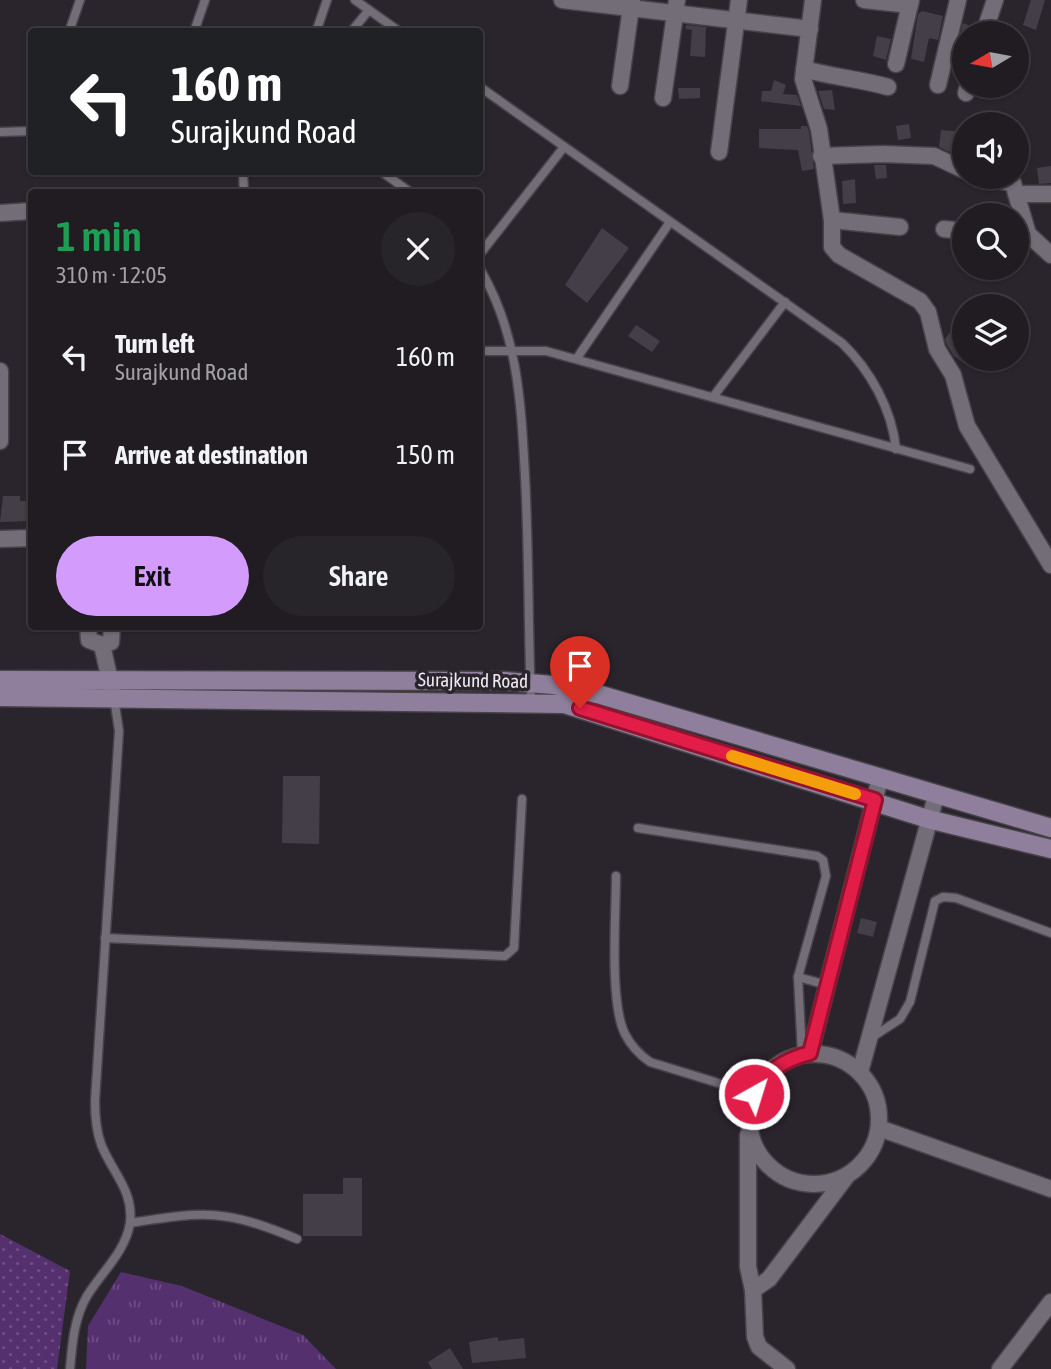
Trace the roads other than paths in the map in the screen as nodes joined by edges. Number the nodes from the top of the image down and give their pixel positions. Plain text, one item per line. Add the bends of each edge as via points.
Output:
1 (80, 0) edge
2 (205, 0) edge
3 (327, 0) edge
4 (355, 0) edge
5 (562, 0) edge
6 (739, 0) edge
7 (813, 0) edge
8 (864, 0) edge
9 (958, 0) edge
10 (995, 0) edge
11 (911, 3) edge
12 (631, 4) edge
13 (676, 7) edge
14 (369, 10) junction
15 (737, 20) junction
16 (988, 21) edge
17 (70, 28) edge
18 (195, 28) edge
19 (317, 28) edge
20 (354, 28) edge
21 (394, 28) edge
22 (810, 29) junction
23 (896, 64) dead end
24 (804, 69) junction
25 (938, 85) dead end
26 (621, 86) dead end
27 (888, 88) dead end
28 (483, 90) edge
29 (663, 99) dead end
30 (28, 131) edge
31 (0, 132) edge
32 (564, 147) junction
33 (719, 152) dead end
34 (821, 156) junction
35 (952, 164) edge
36 (390, 175) edge
37 (407, 189) edge
38 (1013, 189) edge
39 (1016, 194) junction
40 (1051, 194) edge
41 (1017, 203) edge
42 (28, 211) edge
43 (0, 214) edge
44 (832, 220) junction
45 (670, 222) junction
46 (900, 227) dead end
47 (944, 229) dead end
48 (952, 229) edge
49 (1029, 239) edge
50 (483, 250) edge
51 (1051, 255) edge
52 (483, 274) edge
53 (785, 302) junction
54 (513, 350) junction
55 (483, 351) edge
56 (577, 358) junction
57 (0, 371) edge
58 (713, 397) junction
59 (0, 441) edge
60 (897, 449) junction
61 (970, 469) dead end
62 (0, 538) edge
63 (28, 538) edge
64 (1051, 565) edge
65 (88, 630) edge
66 (112, 630) edge
67 (102, 645) junction
68 (111, 678) junction
69 (0, 680) edge
70 (530, 683) junction
71 (0, 697) edge
72 (114, 698) junction
73 (531, 701) junction
74 (880, 778) junction
75 (936, 796) junction
76 (522, 799) dead end
77 (875, 800) junction
78 (928, 819) junction
79 (638, 828) dead end
80 (1051, 828) edge
81 (1051, 849) edge
82 (616, 876) dead end
83 (1051, 933) edge
84 (105, 938) junction
85 (798, 976) junction
86 (827, 985) junction
87 (871, 1038) junction
88 (806, 1054) junction
89 (860, 1072) junction
90 (754, 1094) junction
91 (749, 1118) junction
92 (879, 1128) junction
93 (846, 1177) junction
94 (1051, 1189) edge
95 (130, 1223) junction
96 (297, 1239) dead end
97 (753, 1290) junction
98 (1051, 1301) edge
99 (71, 1369) edge
100 (787, 1369) edge
101 (1000, 1369) edge

1 - 17 lane
2 - 18 lane
3 - 19 lane
4 - 14 lane
5 - 12 street
6 - 15 street
7 - 22 street
8 - 11 street
9 - 25 street
10 - 16 street
11 - 23 street
12 - 13 street
12 - 26 street
13 - 15 street
13 - 29 street
14 - 20 lane
14 - 21 lane
15 - 22 street
15 - 33 street
22 - 24 street
24 - 27 street
24 - 34 street
28 - 32 lane
30 - 31 lane
32 - 45 lane
32 - 50 lane
34 - 35 street via 934,156
34 - 44 street
36 - 37 lane
38 - 39 street
39 - 40 street
39 - 41 street
42 - 43 street
44 - 46 street
44 - 64 street via 832,247 839,255 924,306 937,349 953,375 967,425
45 - 53 lane
45 - 56 lane
47 - 48 street
49 - 51 street
52 - 54 lane
53 - 58 lane
53 - 60 lane via 854,355 888,413
54 - 55 lane
54 - 56 lane
54 - 70 lane via 521,392
56 - 58 lane
57 - 59 street
58 - 60 lane
60 - 61 lane
62 - 63 street
65 - 67 street via 89,639
66 - 67 street via 111,642
67 - 68 street
68 - 69 main road, Surajkund Road
68 - 70 main road, Surajkund Road
68 - 72 street
70 - 73 lane
70 - 74 main road, Surajkund Road via 601,695
71 - 72 main road, Surajkund Road
72 - 73 main road, Surajkund Road
72 - 84 lane via 119,731
73 - 77 main road, Surajkund Road via 580,708
74 - 75 main road, Surajkund Road
74 - 77 street
75 - 78 street
75 - 80 main road, Surajkund Road
76 - 84 lane via 514,948 505,956
77 - 78 main road, Surajkund Road
77 - 86 street
78 - 81 main road, Surajkund Road
78 - 87 street
79 - 85 lane via 823,860 825,876
82 - 90 lane via 617,1004 624,1032 650,1062
83 - 87 lane via 956,898 935,901 910,1002 900,1019
84 - 95 lane via 96,1127 129,1198
85 - 86 lane
85 - 88 lane
86 - 88 street
87 - 89 street
88 - 89 street via 837,1057
88 - 90 street via 787,1059 767,1073
89 - 92 street via 877,1098
90 - 91 street
91 - 93 street via 754,1145 769,1167 793,1181 820,1185
91 - 97 street via 748,1267
92 - 93 street via 869,1156
92 - 94 street
93 - 97 street via 769,1279
95 - 96 lane via 209,1212 260,1223
95 - 99 lane via 121,1248 85,1299 76,1321
97 - 100 street via 756,1343
98 - 101 street

